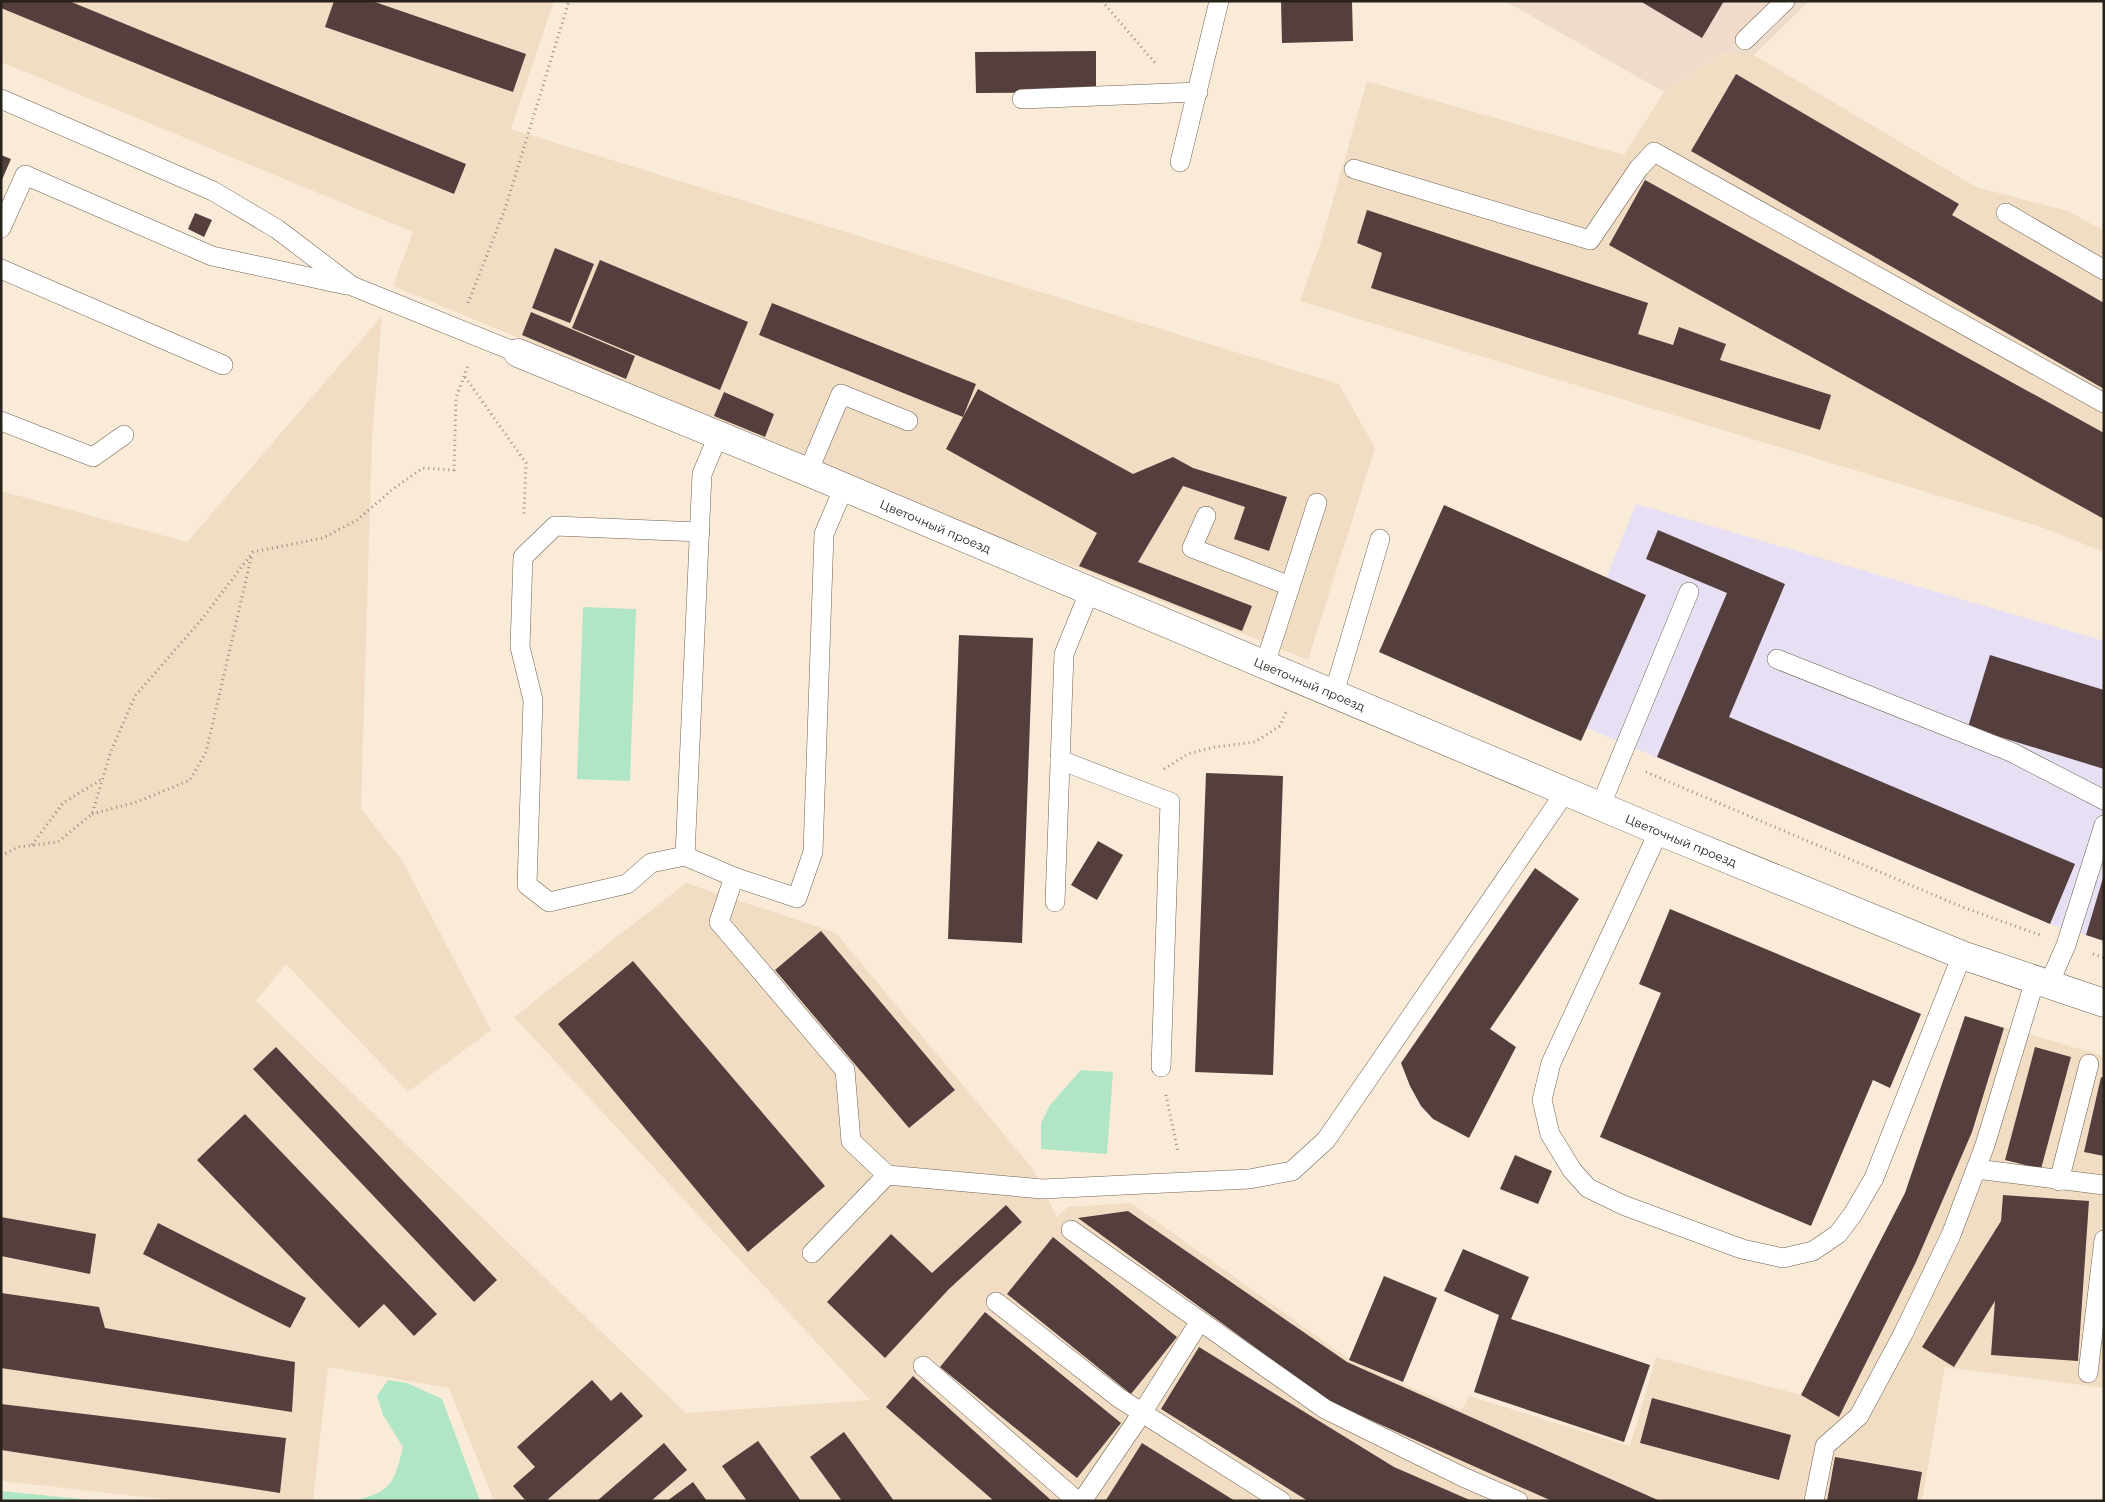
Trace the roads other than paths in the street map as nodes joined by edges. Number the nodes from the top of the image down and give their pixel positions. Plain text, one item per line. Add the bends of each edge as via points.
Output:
1 (1219, 1) edge
2 (1785, 1) edge
3 (1745, 40) dead end
4 (1198, 92) junction
5 (1, 99) edge
6 (1022, 99) dead end
7 (1180, 162) dead end
8 (1354, 169) dead end
9 (2006, 213) dead end
10 (1, 228) edge
11 (1, 269) edge
12 (2104, 270) edge
13 (352, 286) junction
14 (518, 353) joint
15 (223, 365) dead end
16 (2104, 403) edge
17 (1, 421) edge
18 (908, 422) dead end
19 (124, 435) dead end
20 (718, 436) junction
21 (808, 472) junction
22 (844, 487) junction
23 (1317, 503) dead end
24 (1206, 516) dead end
25 (700, 532) junction
26 (1380, 539) dead end
27 (1290, 586) junction
28 (1090, 590) junction
29 (1689, 592) dead end
30 (1777, 659) dead end
31 (1265, 664) junction
32 (1334, 693) junction
33 (1060, 760) junction
34 (1566, 791) junction
35 (2104, 800) edge
36 (1600, 806) junction
37 (2104, 825) edge
38 (1659, 831) junction
39 (685, 856) junction
40 (734, 877) junction
41 (1055, 902) dead end
42 (1962, 955) junction
43 (2042, 982) junction
44 (2104, 1003) edge
45 (2089, 1064) dead end
46 (1161, 1067) road end
47 (1976, 1169) junction
48 (887, 1175) junction
49 (2059, 1181) junction
50 (2104, 1186) edge
51 (1071, 1230) dead end
52 (2104, 1240) edge
53 (812, 1252) dead end
54 (996, 1302) dead end
55 (1200, 1321) junction
56 (923, 1366) dead end
57 (2088, 1373) dead end
58 (1142, 1413) junction
59 (1077, 1501) edge
60 (1082, 1501) edge
61 (1281, 1501) edge
62 (1518, 1501) edge
63 (1814, 1501) edge

1 - 4 lane
2 - 3 lane
4 - 6 lane
4 - 7 lane
5 - 13 lane via 213,191 277,229
8 - 16 lane via 1590,240 1639,168 1654,152
9 - 12 lane
10 - 13 lane via 25,175 212,256
11 - 15 lane
13 - 14 lane
14 - 20 street, Цветочный проезд
17 - 19 lane via 93,457
18 - 21 lane via 841,394
20 - 21 street, Цветочный проезд
20 - 25 lane via 702,474
21 - 22 street, Цветочный проезд
22 - 28 street, Цветочный проезд
22 - 40 lane via 824,534 813,852 797,898
23 - 27 lane
24 - 27 lane via 1192,548
25 - 39 lane
25 - 39 lane via 555,526 523,556 520,647 533,700 527,885 549,902 627,884 651,863
26 - 32 lane
27 - 31 lane
28 - 31 street, Цветочный проезд
28 - 33 lane via 1064,654
29 - 36 lane
30 - 35 lane via 2011,752
31 - 32 street, Цветочный проезд
32 - 34 street, Цветочный проезд
33 - 41 lane
33 - 46 lane via 1170,802
34 - 36 street, Цветочный проезд
34 - 48 lane via 1326,1140 1292,1172 1249,1179 1042,1189
36 - 38 street, Цветочный проезд
37 - 43 lane via 2066,945
38 - 42 street, Цветочный проезд
38 - 42 lane via 1551,1064 1542,1100 1550,1134 1572,1170 1588,1188 1623,1205 1742,1249 1783,1258 1813,1251 1838,1234 1874,1178
39 - 40 lane
40 - 48 lane via 719,922 845,1070 851,1140
42 - 43 street, Цветочный проезд
43 - 44 street, Цветочный проезд
43 - 47 lane
45 - 49 lane
47 - 49 lane
47 - 63 lane via 1951,1235 1860,1416 1825,1446
48 - 53 lane
49 - 50 lane
51 - 55 lane
52 - 57 lane
54 - 58 lane
55 - 58 lane
55 - 62 lane via 1324,1409
56 - 59 lane
58 - 60 lane
58 - 61 lane

